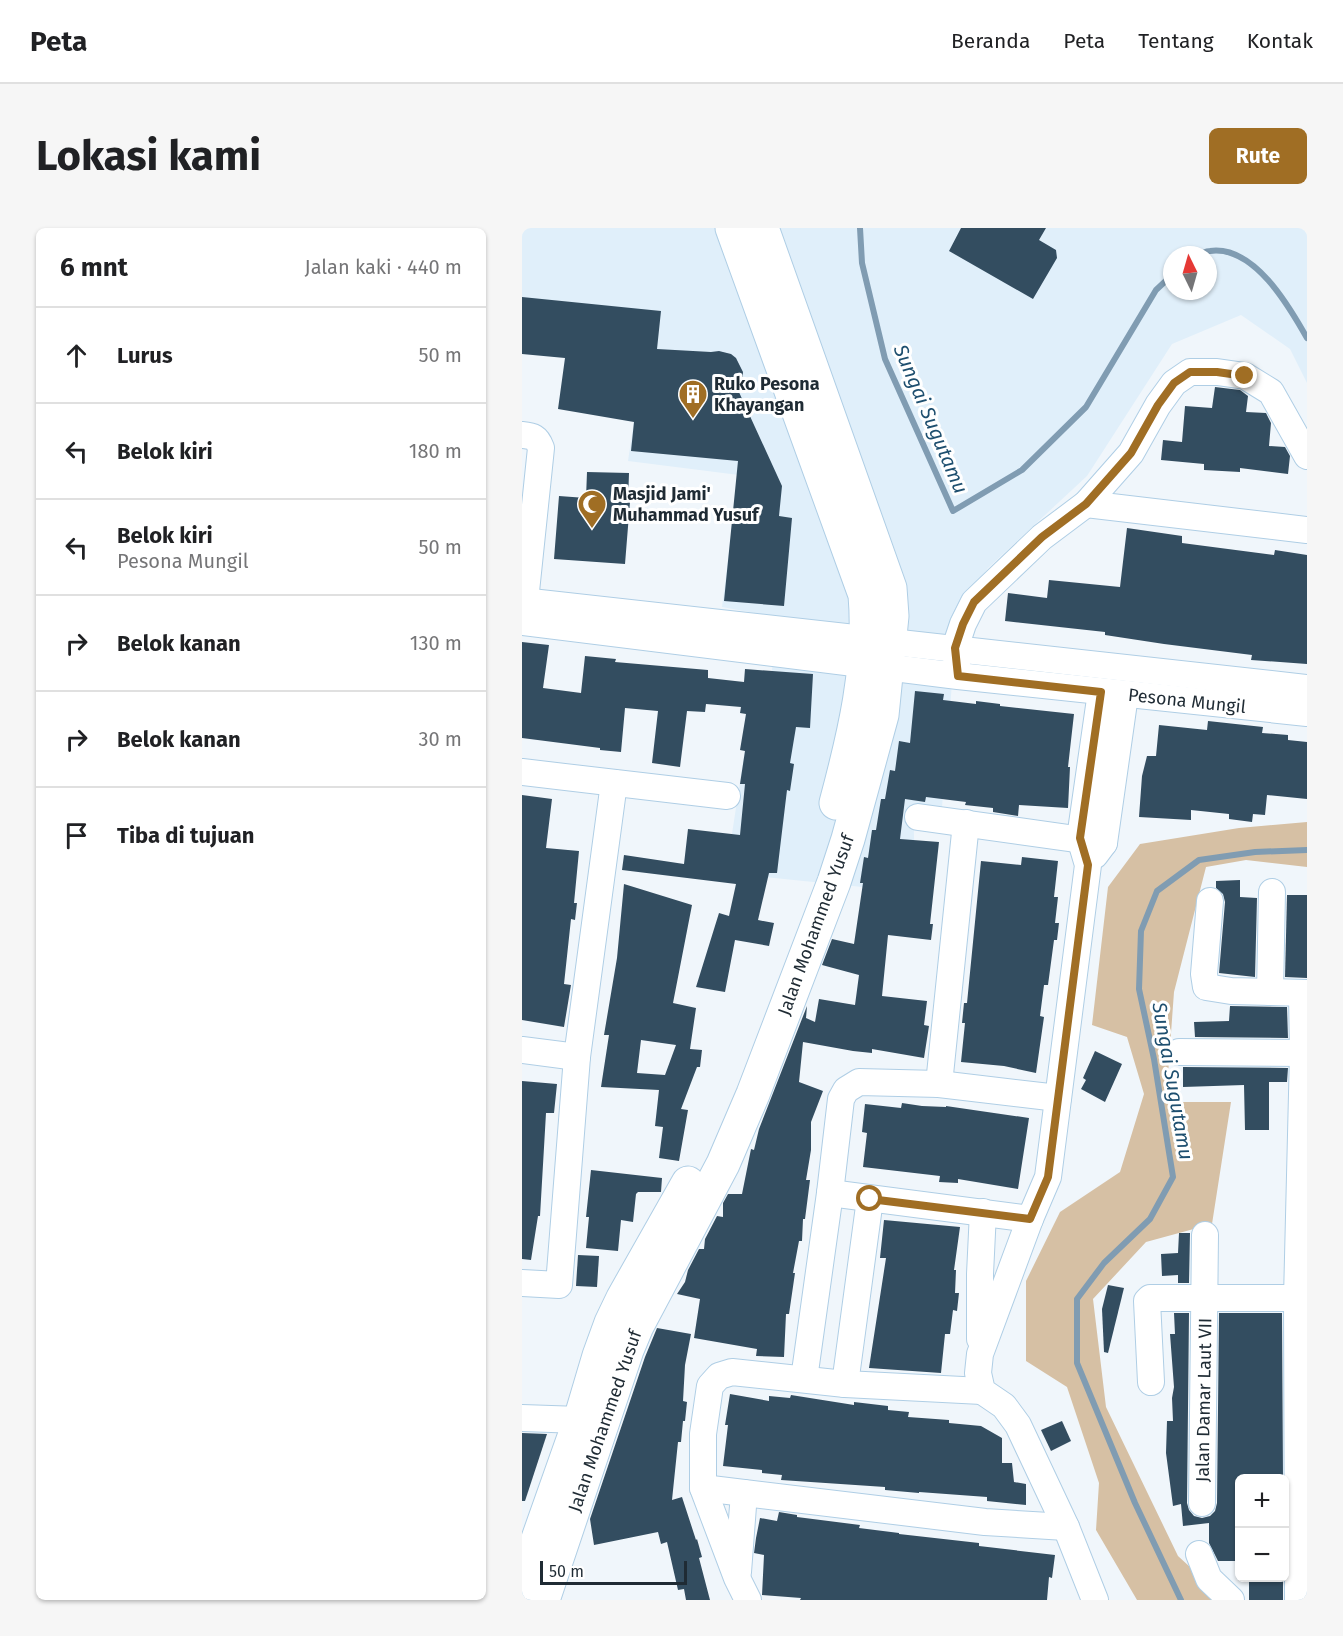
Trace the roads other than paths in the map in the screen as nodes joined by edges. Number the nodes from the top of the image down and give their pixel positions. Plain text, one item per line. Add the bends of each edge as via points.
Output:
1 (732, 228) edge
2 (762, 228) edge
3 (522, 435) edge
4 (1307, 456) edge
5 (1086, 504) junction
6 (1307, 530) edge
7 (523, 608) edge
8 (955, 648) junction
9 (869, 652) junction
10 (958, 676) junction
11 (1307, 688) edge
12 (1113, 694) junction
13 (1307, 713) edge
14 (522, 772) edge
15 (614, 783) junction
16 (727, 796) dead end
17 (918, 817) dead end
18 (966, 823) junction
19 (1092, 840) junction
20 (1272, 892) dead end
21 (1210, 901) dead end
22 (1270, 992) junction
23 (1304, 993) edge
24 (522, 1050) edge
25 (1179, 1053) dead end
26 (1303, 1053) junction
27 (577, 1057) junction
28 (939, 1084) junction
29 (1058, 1098) junction
30 (830, 1194) junction
31 (870, 1199) junction
32 (983, 1212) junction
33 (1030, 1219) junction
34 (1205, 1235) dead end
35 (522, 1283) edge
36 (1205, 1297) junction
37 (1302, 1298) edge
38 (980, 1354) junction
39 (804, 1379) junction
40 (1151, 1382) dead end
41 (845, 1384) junction
42 (982, 1391) junction
43 (522, 1418) edge
44 (580, 1420) junction
45 (703, 1488) junction
46 (744, 1493) junction
47 (1202, 1503) dead end
48 (1066, 1527) junction
49 (1199, 1554) dead end
50 (522, 1584) edge
51 (743, 1589) edge
52 (543, 1600) edge
53 (1095, 1600) edge
54 (1231, 1600) edge
55 (1298, 1600) edge

1 - 9 main road, Jalan Mohammed Yusuf via 865,596
2 - 9 main road, Jalan Mohammed Yusuf via 890,588 892,616
3 - 7 street via 533,436 541,448
4 - 5 street via 1271,392 1245,376 1190,372 1174,383 1131,453
5 - 6 street
5 - 8 street via 1042,537 974,602
7 - 9 street
8 - 9 street, Pesona Mungil
8 - 10 street
8 - 11 street, Pesona Mungil
9 - 10 street, Pesona Mungil
9 - 44 main road, Jalan Mohammed Yusuf via 842,781 800,919 702,1158 611,1323
9 - 52 main road, Jalan Mohammed Yusuf via 882,715 834,882 723,1164 627,1350
10 - 12 street, Pesona Mungil
12 - 13 street, Pesona Mungil
12 - 19 street
14 - 15 street
15 - 16 street
15 - 27 street
17 - 18 street
18 - 19 street
18 - 28 street
19 - 29 street
20 - 22 street
21 - 22 street via 1206,987
22 - 23 street
23 - 26 street
24 - 27 street
25 - 26 street
26 - 37 street
27 - 35 street via 559,1285
28 - 29 street
28 - 30 street via 860,1082 846,1090 841,1099
29 - 33 street via 1048,1177
30 - 31 street
30 - 39 street
31 - 32 street
31 - 41 street
32 - 33 street
32 - 38 street
33 - 38 street
34 - 36 street, Jalan Damar Laut VII
36 - 37 street
36 - 40 street via 1148,1301
36 - 47 street, Jalan Damar Laut VII
37 - 55 street
38 - 42 street via 978,1373
39 - 41 street
39 - 45 street via 732,1372 719,1376 710,1386 703,1434
41 - 42 street
42 - 48 street via 1004,1406 1018,1425
43 - 44 street
44 - 50 main road, Jalan Mohammed Yusuf
45 - 46 street
45 - 51 street
46 - 48 street via 985,1522
46 - 51 street
48 - 53 street
49 - 54 street via 1209,1580

